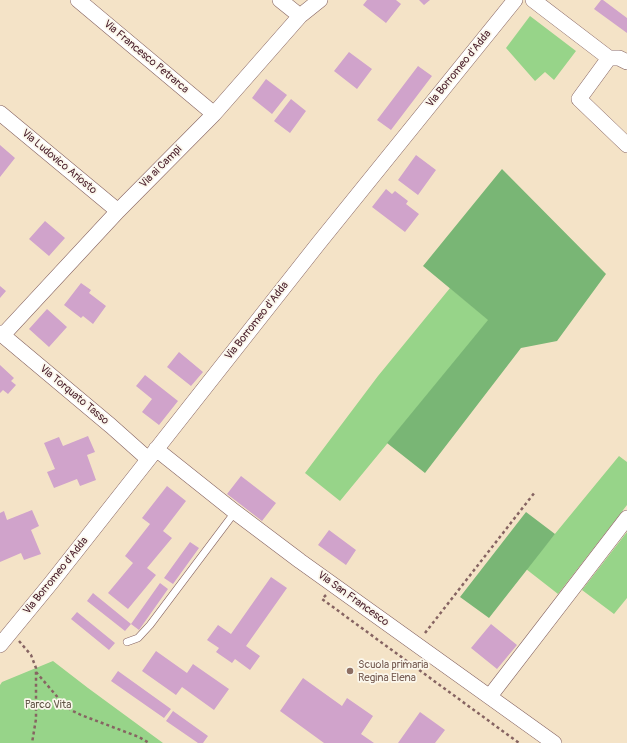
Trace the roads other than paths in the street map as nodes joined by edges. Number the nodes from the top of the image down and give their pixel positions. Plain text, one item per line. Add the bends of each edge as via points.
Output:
1 (78, 0) edge
2 (280, 0) edge
3 (320, 0) edge
4 (515, 0) edge
5 (533, 0) edge
6 (300, 16) junction
7 (609, 58) junction
8 (627, 62) edge
9 (0, 113) edge
10 (214, 114) junction
11 (627, 145) edge
12 (118, 211) junction
13 (1, 334) edge
14 (152, 454) junction
15 (235, 512) junction
16 (627, 518) edge
17 (128, 642) dead end
18 (4, 643) edge
19 (490, 696) junction
20 (554, 743) edge

1 - 10 street, Via Francesco Petrarca
2 - 6 street
3 - 6 street, Via ai Campi
4 - 14 street, Via Borromeo d'Adda
5 - 7 street
6 - 10 street, Via ai Campi
7 - 8 street via 619,58
7 - 11 street via 579,99
9 - 12 street, Via Ludovico Ariosto
10 - 12 street, Via ai Campi
12 - 13 street, Via ai Campi
13 - 14 street, Via Torquato Tasso via 116,430
14 - 15 street, Via San Francesco
14 - 18 street, Via Borromeo d'Adda
15 - 17 lane via 150,625 138,638
15 - 19 street, Via San Francesco
16 - 19 street
19 - 20 street, Via San Francesco

